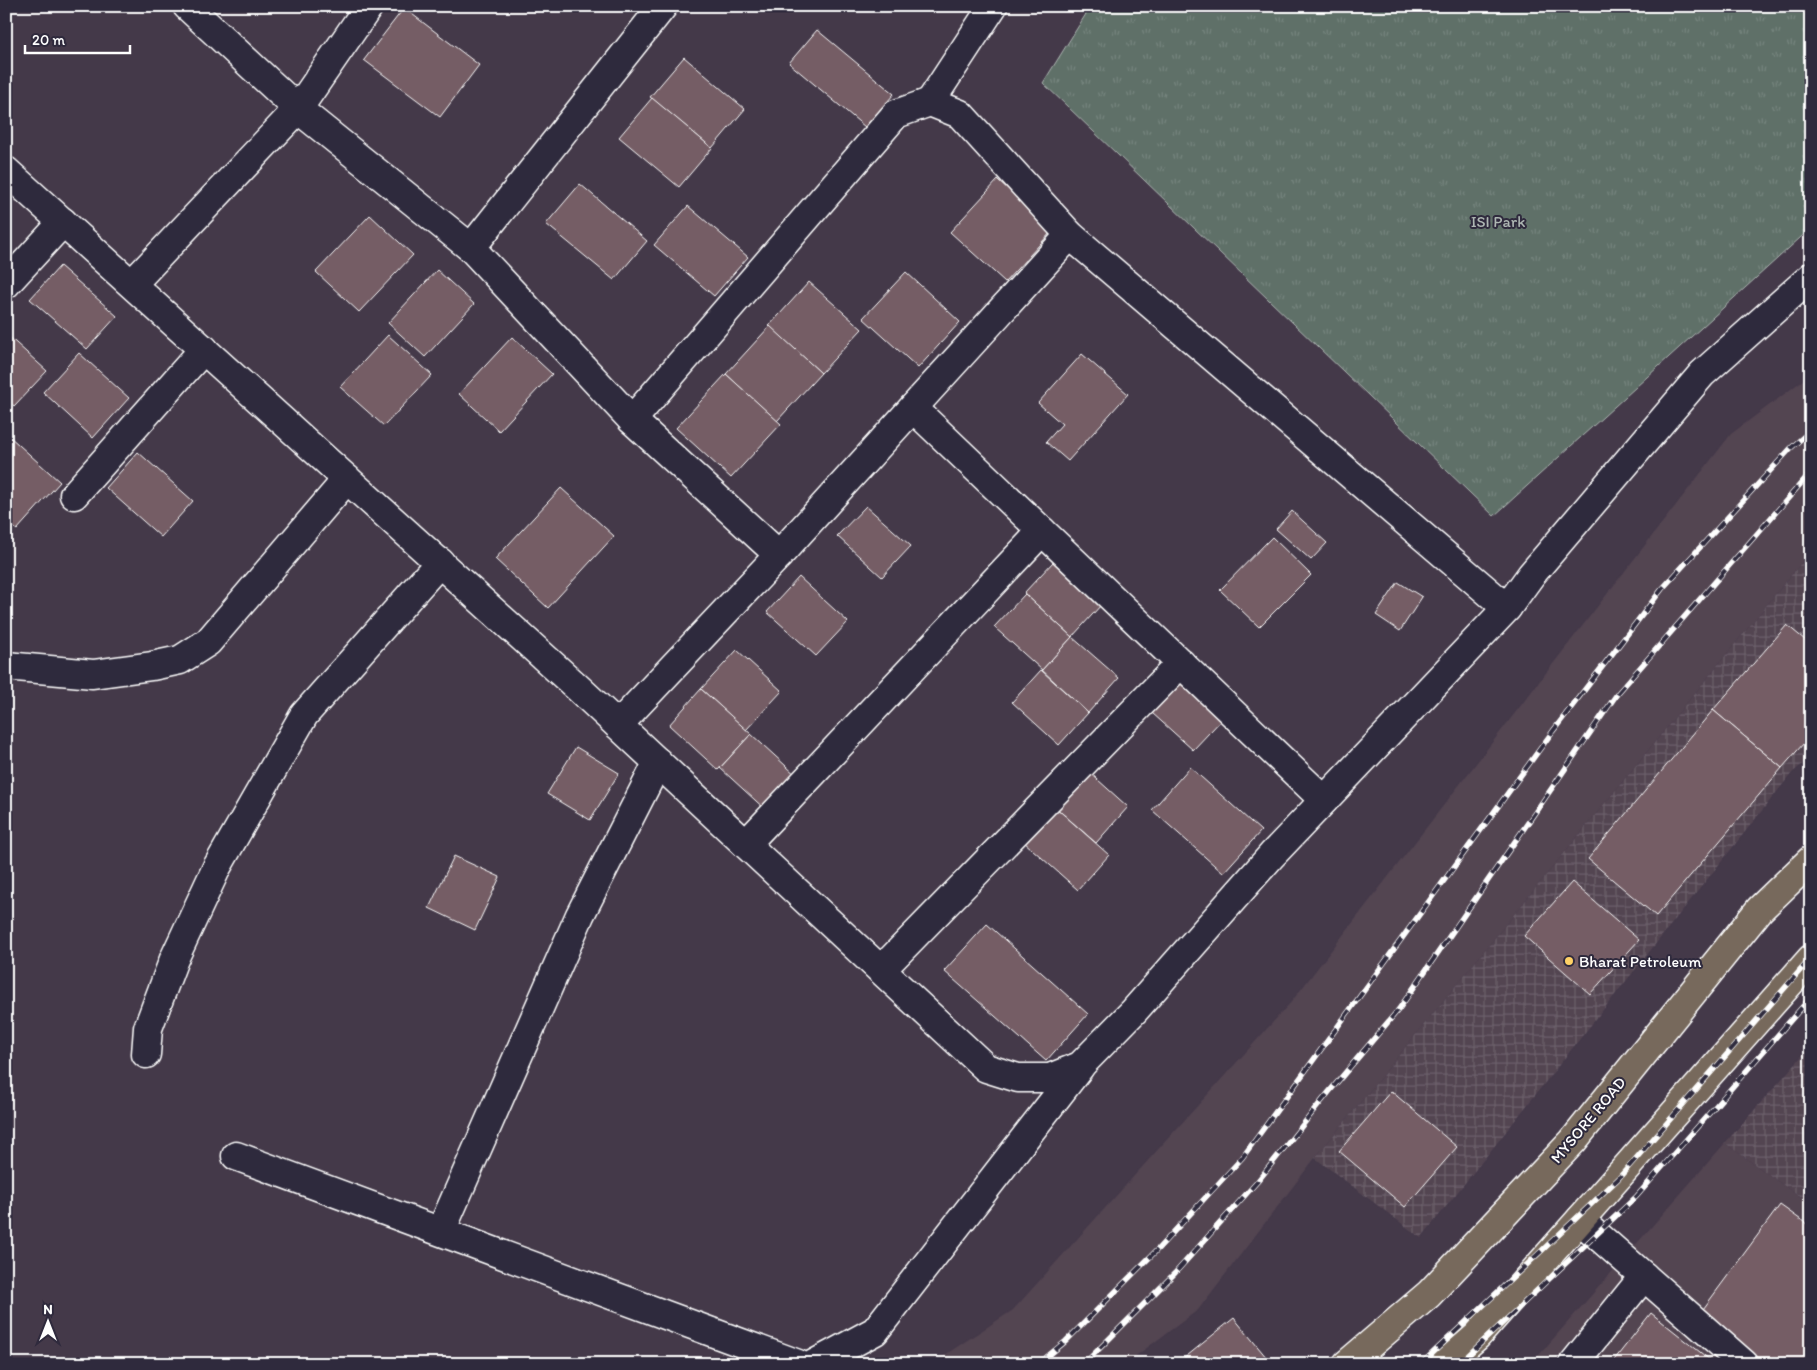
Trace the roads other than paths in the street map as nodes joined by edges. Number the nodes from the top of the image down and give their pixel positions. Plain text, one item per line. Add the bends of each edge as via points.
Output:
1 (187, 6) edge
2 (369, 6) edge
3 (663, 6) edge
4 (993, 6) edge
5 (930, 102) junction
6 (298, 109) junction
7 (6, 171) edge
8 (63, 222) junction
9 (1070, 235) junction
10 (471, 248) junction
11 (1811, 277) edge
12 (6, 284) edge
13 (132, 284) junction
14 (204, 349) junction
15 (913, 408) junction
16 (632, 420) junction
17 (347, 479) junction
18 (74, 495) dead end
19 (1042, 531) junction
20 (779, 555) junction
21 (440, 562) junction
22 (1507, 608) junction
23 (1181, 663) junction
24 (6, 666) edge
25 (618, 725) junction
26 (658, 762) junction
27 (1324, 800) junction
28 (746, 844) junction
29 (1811, 860) edge
30 (1811, 959) edge
31 (881, 970) junction
32 (146, 1054) dead end
33 (1080, 1066) junction
34 (236, 1156) dead end
35 (1580, 1220) junction
36 (441, 1231) junction
37 (1644, 1276) junction
38 (798, 1364) edge
39 (814, 1364) edge
40 (1347, 1364) edge
41 (1445, 1364) edge
42 (1573, 1364) edge
43 (1744, 1364) edge

1 - 6 street
2 - 6 street
3 - 10 street
4 - 5 street
5 - 9 street via 960,114
5 - 16 street via 896,114
6 - 10 street
6 - 13 street
7 - 8 street
8 - 12 street
8 - 13 street
9 - 15 street
9 - 22 street
10 - 16 street
11 - 22 street via 1702,374 1531,574
13 - 14 street
14 - 17 street
14 - 18 street
15 - 19 street
15 - 20 street
16 - 20 street
17 - 21 street
17 - 24 street via 208,642 180,660 94,674
19 - 23 street
19 - 28 street
20 - 25 street
21 - 25 street
21 - 32 street via 304,715 217,867 178,950 148,1028
22 - 27 street
23 - 27 street
23 - 31 street
25 - 26 street
26 - 28 street
26 - 36 street via 580,915
27 - 33 street via 1134,1012
28 - 31 street
29 - 40 highway, MYSORE ROAD via 1760,909 1573,1141 1429,1294
30 - 35 highway
31 - 33 street via 986,1068 1018,1078 1050,1078
33 - 39 street via 875,1331
34 - 36 street
35 - 37 street
35 - 41 highway via 1477,1336
36 - 38 street
37 - 42 street
37 - 43 street

